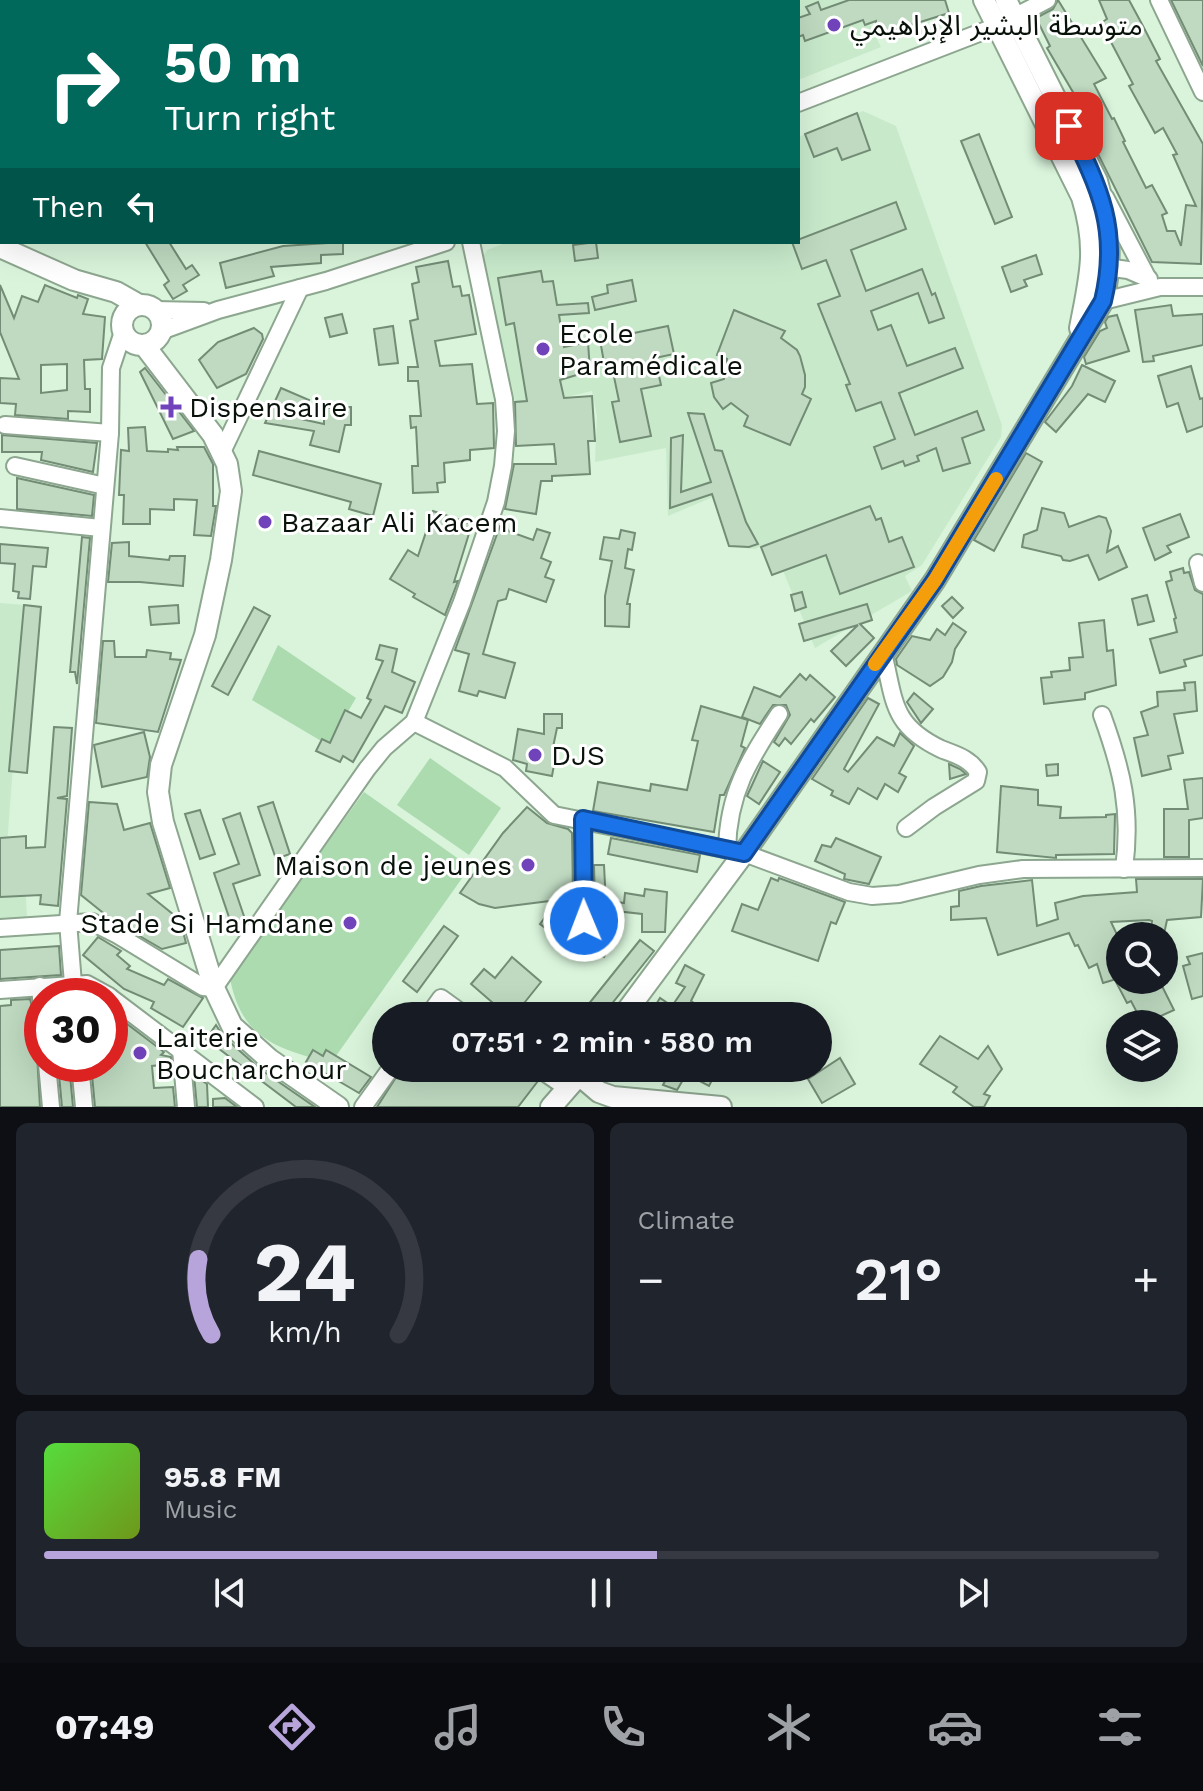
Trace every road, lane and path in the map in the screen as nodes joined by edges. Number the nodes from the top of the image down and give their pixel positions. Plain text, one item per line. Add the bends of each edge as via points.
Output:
1 (984, 0) edge
2 (1047, 0) edge
3 (1159, 0) edge
4 (1006, 14) edge
5 (1203, 92) edge
6 (800, 102) edge
7 (1097, 181) junction
8 (434, 244) edge
9 (471, 244) edge
10 (0, 247) edge
11 (396, 250) edge
12 (1100, 266) junction
13 (74, 280) junction
14 (1153, 282) junction
15 (1203, 287) edge
16 (300, 288) junction
17 (1095, 299) junction
18 (147, 308) junction
19 (218, 310) junction
20 (122, 326) junction
21 (154, 337) junction
22 (5, 425) dead end
23 (110, 433) junction
24 (222, 452) junction
25 (15, 466) dead end
26 (105, 486) junction
27 (0, 518) edge
28 (101, 528) junction
29 (1198, 563) dead end
30 (1203, 583) edge
31 (883, 653) junction
32 (779, 714) dead end
33 (1102, 715) dead end
34 (414, 722) junction
35 (583, 819) junction
36 (906, 828) dead end
37 (735, 851) junction
38 (1203, 868) edge
39 (1124, 869) junction
40 (584, 921) dead end
41 (68, 922) junction
42 (0, 928) edge
43 (73, 978) edge
44 (24, 988) edge
45 (214, 988) junction
46 (0, 990) edge
47 (633, 1002) edge
48 (128, 1009) edge
49 (181, 1049) junction
50 (49, 1082) edge
51 (82, 1082) edge
52 (381, 1082) edge
53 (573, 1082) edge
54 (584, 1082) edge
55 (51, 1107) edge
56 (84, 1107) edge
57 (186, 1107) edge
58 (255, 1107) edge
59 (338, 1107) edge
60 (363, 1107) edge
61 (551, 1107) edge
62 (721, 1107) edge

1 - 4 main road
2 - 4 street
3 - 5 street
4 - 6 street
4 - 7 main road
4 - 12 main road via 1082,197
7 - 12 main road via 1110,246
7 - 14 street
8 - 11 street
9 - 34 street via 504,399 503,466 462,602
10 - 13 main road
11 - 16 street
12 - 14 street
12 - 17 main road
13 - 18 main road
13 - 20 main road via 109,305
14 - 15 street
14 - 17 street
16 - 19 street
16 - 24 street
17 - 31 main road via 1076,348 935,580
18 - 19 street
18 - 20 main road via 128,310
18 - 21 main road via 161,319
19 - 21 street
20 - 21 main road via 134,343
20 - 23 street via 111,368
21 - 24 main road via 176,386
22 - 23 street
23 - 26 street
24 - 45 main road via 231,491 221,560 205,635 161,765 158,792
25 - 26 street
26 - 28 street
27 - 28 street
28 - 41 street
29 - 30 street
31 - 36 street via 898,716 908,729 962,757 978,772 969,787
31 - 37 main road
32 - 37 street via 733,795 727,827
33 - 39 street via 1126,791
34 - 35 street via 505,768 554,815
34 - 45 street via 367,769
35 - 37 street
35 - 40 street
37 - 39 street via 872,896 1023,869
37 - 47 main road
38 - 39 street
41 - 42 street
41 - 43 street
41 - 45 street via 92,922 203,987
44 - 46 street
45 - 59 main road via 232,1026
48 - 49 street
49 - 57 street
49 - 58 street
50 - 55 street
51 - 56 street
52 - 60 street
53 - 61 main road
54 - 62 main road via 613,1097

